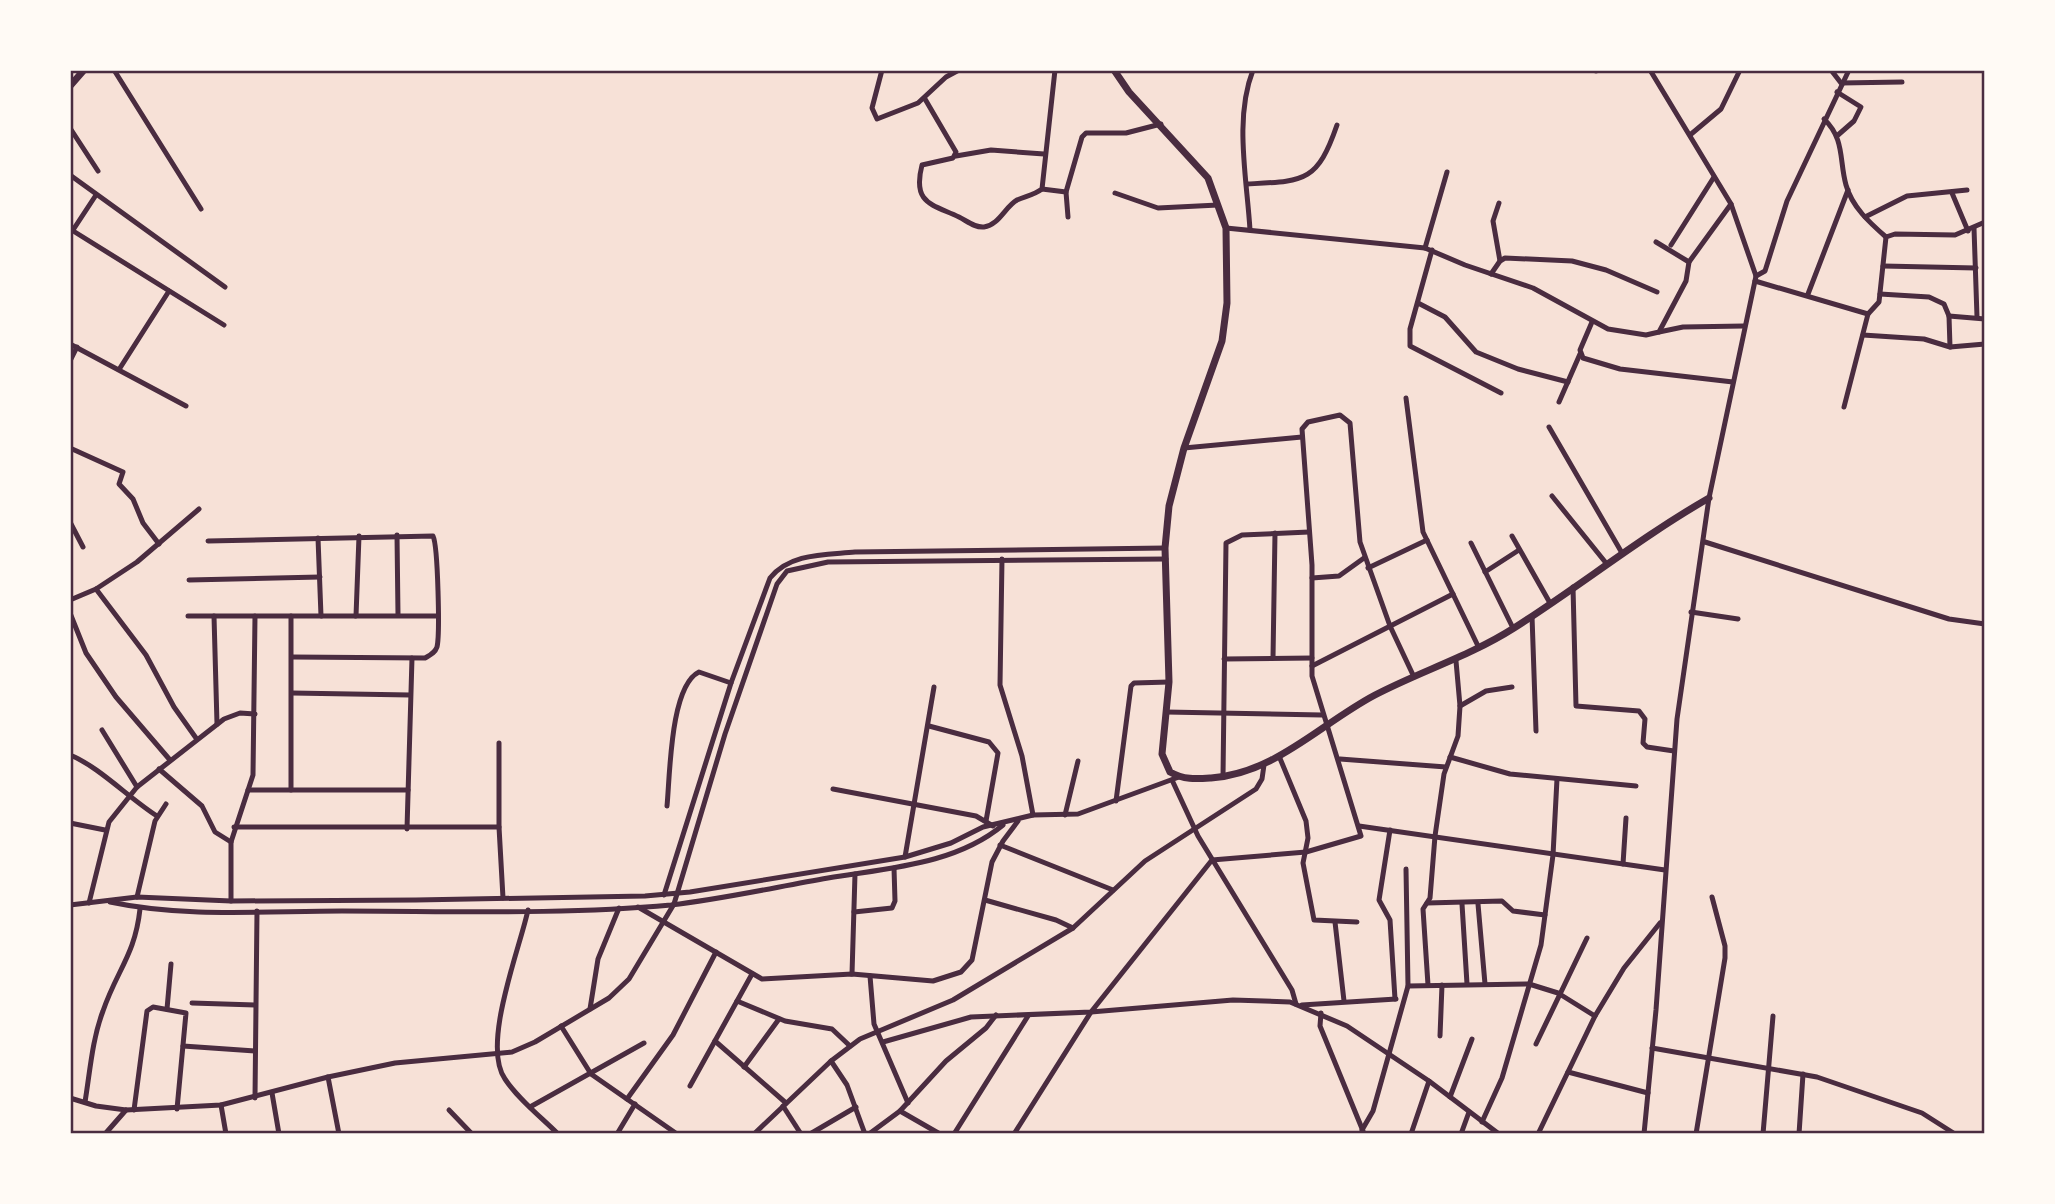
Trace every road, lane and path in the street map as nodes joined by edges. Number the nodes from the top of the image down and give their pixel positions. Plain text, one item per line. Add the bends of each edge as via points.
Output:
1 (84, 70) edge
2 (114, 70) edge
3 (882, 70) edge
4 (943, 70) edge
5 (959, 70) edge
6 (1055, 70) edge
7 (1114, 70) edge
8 (1253, 70) edge
9 (1662, 70) edge
10 (1740, 70) edge
11 (1831, 70) edge
12 (1849, 70) edge
13 (1909, 70) edge
14 (1920, 70) edge
15 (952, 73) junction
16 (1651, 73) edge
17 (1902, 82) dead end
18 (1841, 83) junction
19 (70, 86) edge
20 (1837, 92) junction
21 (925, 99) junction
22 (1824, 119) junction
23 (1161, 124) junction
24 (1337, 125) dead end
25 (70, 128) edge
26 (1690, 135) junction
27 (1838, 135) junction
28 (1044, 154) junction
29 (956, 156) junction
30 (98, 171) dead end
31 (1447, 172) dead end
32 (70, 175) edge
33 (1714, 177) junction
34 (1247, 184) junction
35 (1042, 189) junction
36 (1848, 190) junction
37 (1967, 190) dead end
38 (1066, 192) junction
39 (1115, 193) dead end
40 (1952, 193) junction
41 (96, 195) junction
42 (1499, 203) dead end
43 (1220, 204) junction
44 (1731, 204) junction
45 (201, 209) dead end
46 (1068, 217) dead end
47 (1865, 217) junction
48 (1985, 222) edge
49 (1226, 228) junction
50 (71, 230) edge
51 (1250, 230) junction
52 (1971, 230) junction
53 (1886, 237) junction
54 (1656, 242) dead end
55 (1671, 245) dead end
56 (1425, 248) junction
57 (1432, 250) junction
58 (1500, 261) junction
59 (1689, 262) junction
60 (1883, 266) junction
61 (1976, 268) junction
62 (1491, 274) junction
63 (1756, 278) junction
64 (225, 287) dead end
65 (169, 291) junction
66 (1657, 292) dead end
67 (1808, 294) junction
68 (1880, 294) junction
69 (1418, 303) junction
70 (1868, 314) junction
71 (1949, 316) junction
72 (1977, 317) junction
73 (1985, 319) edge
74 (1592, 322) junction
75 (224, 325) dead end
76 (1744, 326) junction
77 (1659, 332) junction
78 (1863, 335) junction
79 (1985, 344) edge
80 (73, 346) edge
81 (1950, 347) junction
82 (1580, 354) junction
83 (70, 361) edge
84 (120, 368) junction
85 (1568, 382) junction
86 (1733, 382) junction
87 (1501, 393) dead end
88 (1406, 398) dead end
89 (1559, 402) dead end
90 (186, 406) dead end
91 (1844, 407) dead end
92 (1549, 427) dead end
93 (1302, 437) junction
94 (70, 448) edge
95 (1184, 448) junction
96 (1552, 496) dead end
97 (1709, 498) junction
98 (199, 509) dead end
99 (70, 522) edge
100 (1309, 532) junction
101 (1275, 533) junction
102 (397, 535) junction
103 (359, 536) junction
104 (1512, 536) dead end
105 (318, 538) junction
106 (1427, 540) junction
107 (208, 541) dead end
108 (1705, 542) junction
109 (1471, 543) dead end
110 (159, 544) junction
111 (83, 547) dead end
112 (1165, 548) junction
113 (1519, 550) junction
114 (1622, 553) junction
115 (1364, 558) junction
116 (1002, 559) junction
117 (1166, 559) junction
118 (1606, 563) junction
119 (1368, 568) junction
120 (1485, 572) junction
121 (320, 577) junction
122 (1312, 578) junction
123 (189, 580) dead end
124 (1573, 587) junction
125 (96, 589) junction
126 (1453, 594) junction
127 (70, 600) edge
128 (1550, 603) junction
129 (1691, 612) junction
130 (70, 613) edge
131 (398, 615) junction
132 (188, 616) dead end
133 (214, 616) junction
134 (255, 616) junction
135 (291, 616) junction
136 (321, 616) junction
137 (356, 616) junction
138 (437, 616) junction
139 (1532, 616) junction
140 (1738, 619) dead end
141 (1985, 624) edge
142 (1390, 626) junction
143 (1513, 628) junction
144 (1479, 648) junction
145 (292, 657) junction
146 (412, 657) junction
147 (1224, 659) junction
148 (1273, 659) junction
149 (1456, 661) junction
150 (1312, 662) junction
151 (1414, 677) junction
152 (1169, 682) junction
153 (731, 683) junction
154 (934, 687) dead end
155 (1512, 687) dead end
156 (292, 693) junction
157 (410, 695) junction
158 (1460, 706) junction
159 (1166, 712) junction
160 (1225, 713) junction
161 (254, 714) junction
162 (1322, 715) junction
163 (217, 724) junction
164 (1326, 725) junction
165 (929, 726) junction
166 (102, 730) dead end
167 (1536, 732) dead end
168 (196, 738) junction
169 (499, 743) dead end
170 (1674, 751) junction
171 (70, 755) edge
172 (1279, 757) junction
173 (1450, 757) junction
174 (1340, 759) junction
175 (170, 760) junction
176 (1078, 761) dead end
177 (1264, 765) junction
178 (1446, 767) junction
179 (159, 769) junction
180 (1223, 777) junction
181 (1175, 779) junction
182 (1557, 779) junction
183 (1636, 786) dead end
184 (137, 787) junction
185 (834, 789) dead end
186 (248, 790) junction
187 (291, 790) junction
188 (408, 790) junction
189 (128, 798) junction
190 (1116, 801) junction
191 (166, 804) dead end
192 (915, 804) junction
193 (667, 806) dead end
194 (1065, 814) junction
195 (1034, 815) junction
196 (157, 816) junction
197 (1626, 818) dead end
198 (986, 821) junction
199 (1018, 821) junction
200 (70, 823) edge
201 (1003, 825) junction
202 (993, 826) junction
203 (1359, 826) junction
204 (234, 827) junction
205 (499, 827) junction
206 (1194, 828) junction
207 (407, 829) junction
208 (105, 830) junction
209 (1390, 830) junction
210 (1435, 836) junction
211 (230, 842) junction
212 (1000, 845) junction
213 (1306, 852) junction
214 (1553, 855) junction
215 (905, 856) junction
216 (1212, 860) junction
217 (1623, 864) junction
218 (894, 867) junction
219 (1406, 870) dead end
220 (1665, 870) junction
221 (855, 874) junction
222 (1113, 890) junction
223 (677, 893) junction
224 (664, 895) junction
225 (138, 897) junction
226 (1712, 897) dead end
227 (503, 898) junction
228 (985, 900) junction
229 (103, 901) junction
230 (231, 901) junction
231 (89, 903) junction
232 (674, 904) junction
233 (1427, 904) junction
234 (1462, 904) junction
235 (1478, 904) junction
236 (74, 905) edge
237 (662, 905) junction
238 (638, 907) junction
239 (619, 908) junction
240 (140, 909) junction
241 (528, 910) junction
242 (257, 911) junction
243 (70, 912) edge
244 (854, 912) junction
245 (1545, 915) junction
246 (1335, 922) junction
247 (1357, 922) dead end
248 (1661, 922) junction
249 (663, 923) junction
250 (1073, 928) junction
251 (1587, 937) dead end
252 (716, 952) junction
253 (171, 964) dead end
254 (752, 974) junction
255 (852, 974) junction
256 (870, 976) junction
257 (1529, 984) junction
258 (1428, 985) junction
259 (1442, 985) junction
260 (1467, 985) junction
261 (1485, 985) junction
262 (1408, 986) junction
263 (1558, 993) junction
264 (1395, 999) junction
265 (1402, 999) junction
266 (1344, 1000) junction
267 (737, 1001) junction
268 (192, 1003) dead end
269 (1299, 1004) junction
270 (255, 1005) junction
271 (167, 1009) junction
272 (590, 1009) junction
273 (1091, 1012) junction
274 (1321, 1013) junction
275 (997, 1015) junction
276 (1028, 1016) junction
277 (1595, 1016) junction
278 (1773, 1016) dead end
279 (779, 1019) junction
280 (561, 1026) junction
281 (878, 1030) junction
282 (1440, 1036) dead end
283 (1472, 1039) dead end
284 (715, 1041) junction
285 (644, 1042) dead end
286 (883, 1042) junction
287 (1536, 1044) dead end
288 (183, 1046) junction
289 (850, 1046) junction
290 (1652, 1048) junction
291 (255, 1051) junction
292 (498, 1052) junction
293 (1388, 1053) junction
294 (1706, 1057) junction
295 (831, 1061) junction
296 (744, 1067) junction
297 (1769, 1068) junction
298 (1568, 1072) junction
299 (591, 1074) junction
300 (1803, 1074) junction
301 (328, 1077) junction
302 (1429, 1081) junction
303 (691, 1086) dead end
304 (272, 1093) junction
305 (1648, 1093) junction
306 (1450, 1097) junction
307 (70, 1098) edge
308 (255, 1098) junction
309 (627, 1099) junction
310 (85, 1102) junction
311 (908, 1103) junction
312 (635, 1104) junction
313 (220, 1105) junction
314 (785, 1105) junction
315 (530, 1107) junction
316 (856, 1107) junction
317 (177, 1109) junction
318 (126, 1110) junction
319 (134, 1110) junction
320 (449, 1110) dead end
321 (900, 1111) junction
322 (1469, 1112) junction
323 (1482, 1122) junction
324 (1948, 1131) edge
325 (1363, 1132) edge
326 (105, 1134) edge
327 (226, 1134) edge
328 (279, 1134) edge
329 (340, 1134) edge
330 (472, 1134) edge
331 (558, 1134) edge
332 (617, 1134) edge
333 (677, 1134) edge
334 (754, 1134) edge
335 (801, 1134) edge
336 (810, 1134) edge
337 (867, 1134) edge
338 (940, 1134) edge
339 (954, 1134) edge
340 (1014, 1134) edge
341 (1410, 1134) edge
342 (1461, 1134) edge
343 (1499, 1134) edge
344 (1538, 1134) edge
345 (1644, 1134) edge
346 (1696, 1134) edge
347 (1763, 1134) edge
348 (1799, 1134) edge
349 (1955, 1134) edge

1 - 19 street
2 - 45 street
3 - 21 street via 872,108 877,119
4 - 15 street
5 - 15 street
6 - 28 street
7 - 23 street
8 - 34 street via 1244,101
9 - 16 street
10 - 26 street via 1721,110
11 - 18 street
12 - 18 street
13 - 14 street
15 - 21 street
16 - 26 street
17 - 18 street
18 - 20 street
20 - 22 street
20 - 27 street via 1861,107
21 - 29 street
22 - 27 street
22 - 63 street via 1787,201 1765,271
23 - 38 street via 1126,133 1086,133
23 - 43 street via 1203,171
24 - 34 street via 1326,155 1306,176 1291,182
25 - 30 street
26 - 33 street
27 - 36 street
28 - 29 street via 991,150
28 - 35 street
29 - 35 street via 922,165 920,190 932,207 976,227 993,224 1018,200
31 - 56 street
32 - 41 street
33 - 44 street
33 - 55 street
34 - 51 street
35 - 38 street
36 - 47 street
36 - 67 street
37 - 40 street
38 - 46 street
39 - 43 street via 1158,208
40 - 47 street via 1907,196
40 - 52 street
41 - 50 street
41 - 64 street
42 - 58 street via 1493,228
43 - 49 street
44 - 59 street
44 - 63 street
47 - 53 street
48 - 52 street
49 - 51 street
49 - 95 street via 1223,341
50 - 65 street
51 - 56 street
52 - 53 street via 1941,237
52 - 61 street
53 - 60 street
54 - 59 street
56 - 57 street
57 - 62 street
57 - 69 street
58 - 62 street
58 - 66 street via 1562,259 1606,270
59 - 77 street via 1686,281
60 - 61 street
60 - 68 street
61 - 72 street
62 - 74 street via 1533,288
63 - 67 street
63 - 76 street
65 - 75 street
65 - 84 street
67 - 70 street
68 - 70 street
68 - 71 street via 1936,299
69 - 85 street via 1445,317 1476,352
69 - 87 street via 1410,346
70 - 78 street
71 - 72 street
71 - 81 street
72 - 73 street
74 - 77 street via 1620,332
74 - 82 street
76 - 77 street
76 - 86 street
78 - 81 street via 1924,339
78 - 91 street
79 - 81 street
80 - 83 street
80 - 84 street
82 - 85 street
82 - 86 street via 1620,369
84 - 90 street
85 - 89 street
86 - 97 street
88 - 106 street via 1419,511
92 - 114 street
93 - 95 street
93 - 100 street
93 - 115 street via 1308,422 1340,415 1350,423
94 - 110 street via 122,472 119,485 133,499
95 - 112 street via 1169,506
96 - 118 street
97 - 108 street
97 - 114 street
98 - 110 street
99 - 111 street
100 - 101 street
100 - 122 street
101 - 147 street via 1241,534 1227,543
101 - 148 street
102 - 103 street
102 - 131 street
102 - 138 street via 435,539
103 - 105 street
103 - 137 street
104 - 113 street
105 - 107 street
105 - 121 street
106 - 119 street
106 - 126 street
108 - 129 street
108 - 141 street via 1949,619
109 - 120 street
110 - 125 street
112 - 117 street
112 - 153 street via 930,549 804,556 779,566 770,578
113 - 120 street
113 - 128 street
114 - 118 street
115 - 119 street
115 - 122 street via 1339,576
116 - 117 street
116 - 195 street via 1000,685
116 - 223 street via 828,562 798,567 780,577 725,734
117 - 152 street
118 - 124 street
119 - 142 street
120 - 143 street
121 - 123 street
121 - 136 street
122 - 150 street
124 - 128 street
124 - 170 street via 1576,706 1639,711 1645,719 1643,743
125 - 127 street
125 - 168 street via 146,655
126 - 142 street
126 - 144 street
128 - 139 street
129 - 140 street
129 - 170 street
130 - 175 street via 86,653 116,697
131 - 137 street
131 - 138 street
132 - 133 street
133 - 134 street
133 - 163 street
134 - 135 street
134 - 161 street
135 - 136 street
135 - 145 street
136 - 137 street
138 - 146 street via 437,649 425,657
139 - 143 street
139 - 167 street
142 - 150 street
142 - 151 street
143 - 144 street
144 - 149 street
145 - 146 street
145 - 156 street
146 - 157 street
147 - 148 street
147 - 160 street
148 - 150 street
149 - 151 street
149 - 158 street
150 - 162 street
151 - 164 street
152 - 159 street
152 - 190 street via 1131,686
153 - 193 street via 699,672 688,679 677,714
153 - 224 street
154 - 165 street
155 - 158 street via 1486,691
156 - 157 street
156 - 187 street
157 - 188 street
158 - 173 street via 1458,736
159 - 160 street
159 - 181 street via 1164,762
160 - 162 street
160 - 180 street
161 - 163 street via 232,715
161 - 186 street via 253,775
162 - 164 street
163 - 168 street
164 - 172 street
164 - 174 street
165 - 192 street
165 - 198 street via 989,742 996,748
166 - 184 street
168 - 175 street
169 - 205 street
170 - 220 street
171 - 189 street
172 - 177 street
172 - 213 street via 1306,821
173 - 178 street
173 - 182 street via 1491,770
174 - 178 street
174 - 203 street
175 - 179 street
176 - 194 street
177 - 180 street
177 - 206 street via 1256,789
178 - 210 street
179 - 184 street
179 - 211 street via 202,806 215,832
180 - 181 street
181 - 190 street
181 - 206 street
182 - 183 street
182 - 214 street
184 - 189 street
185 - 192 street
186 - 187 street
186 - 204 street
187 - 188 street
188 - 207 street
189 - 196 street
189 - 208 street
190 - 194 street
191 - 196 street
192 - 198 street
192 - 215 street
194 - 195 street
195 - 199 street
196 - 225 street
197 - 217 street
198 - 202 street
199 - 201 street
199 - 212 street
200 - 208 street
201 - 202 street
201 - 218 street via 954,853
202 - 215 street
203 - 209 street
203 - 213 street via 1359,838
204 - 207 street
204 - 211 street
205 - 207 street
205 - 227 street
206 - 216 street
206 - 222 street via 1145,860
208 - 231 street
209 - 210 street
209 - 264 street via 1379,901 1390,920
210 - 214 street
210 - 233 street
211 - 230 street
212 - 222 street
212 - 228 street
213 - 216 street
213 - 246 street via 1303,863 1314,920
214 - 217 street
214 - 245 street
215 - 223 street
216 - 269 street
216 - 273 street
217 - 220 street
218 - 221 street
218 - 244 street via 892,908
219 - 262 street
220 - 248 street
221 - 232 street
221 - 244 street
222 - 250 street
223 - 224 street
223 - 232 street
224 - 227 street
224 - 237 street
225 - 229 street
225 - 230 street
226 - 294 street via 1725,946
227 - 230 street
228 - 250 street
228 - 256 street via 972,960 961,972 933,981
229 - 231 street
229 - 240 street
231 - 236 street
232 - 237 street
232 - 249 street
233 - 234 street
233 - 258 street via 1423,914
234 - 235 street
234 - 260 street
235 - 245 street via 1502,901 1513,911
235 - 261 street
236 - 243 street
237 - 238 street
238 - 239 street
238 - 249 street
239 - 241 street
239 - 272 street via 598,959
240 - 242 street
240 - 310 street via 135,944 97,1028
241 - 242 street
241 - 292 street via 505,984
242 - 270 street
244 - 255 street
245 - 257 street
246 - 247 street
246 - 266 street
248 - 277 street via 1624,968
248 - 290 street
249 - 252 street
249 - 272 street via 621,989
250 - 281 street via 953,999
251 - 263 street
252 - 254 street
252 - 309 street via 673,1035
253 - 271 street
254 - 255 street via 772,980
254 - 267 street
255 - 256 street
256 - 281 street
257 - 261 street
257 - 263 street
257 - 323 street via 1502,1078
258 - 259 street
258 - 262 street
259 - 260 street
259 - 282 street
260 - 261 street
262 - 265 street
263 - 277 street
263 - 287 street
264 - 265 street
264 - 266 street
265 - 293 street
266 - 269 street
267 - 279 street
267 - 284 street
268 - 270 street
269 - 273 street via 1233,1000
269 - 274 street
270 - 291 street
271 - 288 street via 186,1013
271 - 319 street via 153,1007 147,1012
272 - 280 street
273 - 276 street
273 - 340 street
274 - 293 street
274 - 325 street via 1320,1026
275 - 276 street
275 - 286 street via 957,1020
275 - 311 street
276 - 339 street
277 - 298 street
278 - 297 street
279 - 289 street via 832,1029
279 - 296 street
280 - 292 street via 521,1049
280 - 299 street
281 - 286 street
281 - 289 street
283 - 306 street
284 - 296 street
284 - 303 street
285 - 299 street
286 - 311 street
288 - 291 street
288 - 317 street
289 - 295 street
290 - 294 street
290 - 305 street
291 - 308 street
292 - 301 street via 394,1063
292 - 315 street via 505,1079
293 - 302 street
293 - 325 street
294 - 297 street
294 - 346 street
295 - 314 street
295 - 316 street
296 - 314 street
297 - 300 street
297 - 347 street
298 - 305 street
298 - 344 street
299 - 309 street
299 - 315 street
300 - 324 street via 1888,1100
300 - 348 street
301 - 304 street
301 - 329 street
302 - 306 street
302 - 341 street
304 - 308 street
304 - 328 street
305 - 345 street
306 - 322 street
307 - 310 street
308 - 313 street
309 - 312 street
310 - 318 street
311 - 321 street
312 - 332 street
312 - 333 street
313 - 317 street
313 - 327 street
314 - 334 street
314 - 335 street
315 - 331 street
316 - 336 street
316 - 337 street
317 - 319 street
318 - 319 street
318 - 326 street
320 - 330 street
321 - 337 street
321 - 338 street
322 - 323 street
322 - 342 street
323 - 343 street
324 - 349 street

